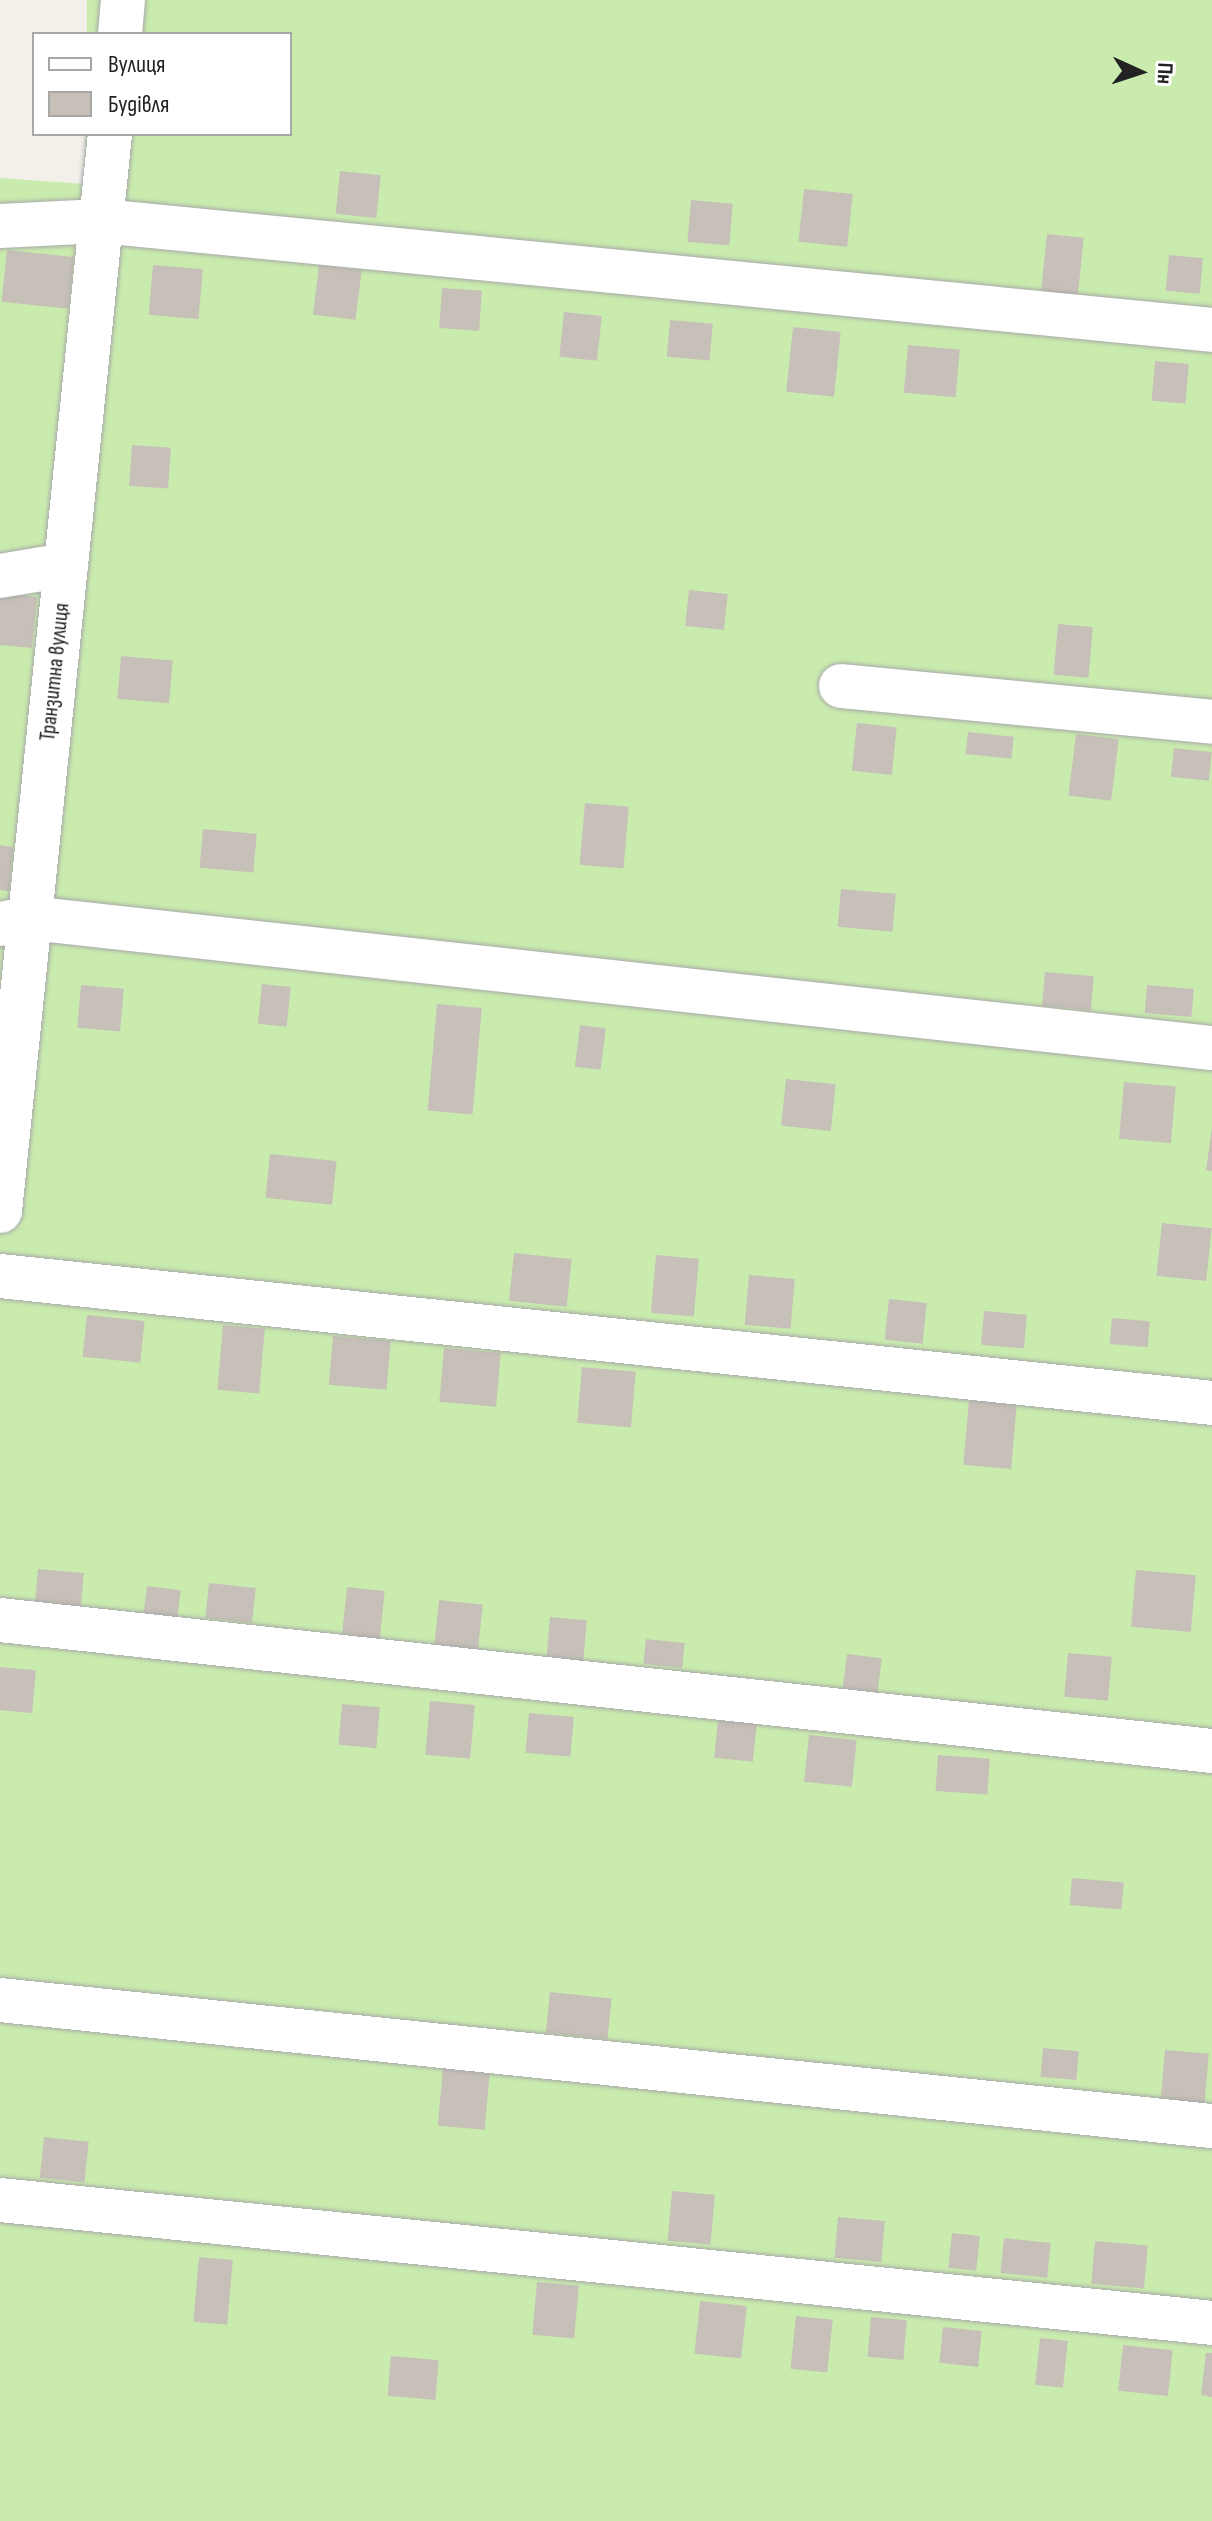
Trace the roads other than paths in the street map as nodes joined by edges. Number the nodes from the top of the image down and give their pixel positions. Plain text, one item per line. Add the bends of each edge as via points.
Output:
1 (123, 0) edge
2 (120, 32) edge
3 (110, 136) edge
4 (101, 221) junction
5 (0, 226) edge
6 (1212, 330) edge
7 (66, 565) junction
8 (0, 576) edge
9 (841, 686) dead end
10 (1212, 722) edge
11 (15, 921) edge
12 (1212, 1048) edge
13 (0, 1211) edge
14 (0, 1276) edge
15 (1212, 1403) edge
16 (0, 1620) edge
17 (1212, 1751) edge
18 (0, 2000) edge
19 (1212, 2126) edge
20 (0, 2200) edge
21 (1212, 2323) edge

1 - 2 street
3 - 4 street, Транзитна вулиця
4 - 5 street
4 - 6 street
4 - 7 street, Транзитна вулиця
7 - 8 street
7 - 11 street, Транзитна вулиця
9 - 10 street
11 - 12 street
11 - 13 street, Транзитна вулиця
14 - 15 street
16 - 17 street
18 - 19 street
20 - 21 street

